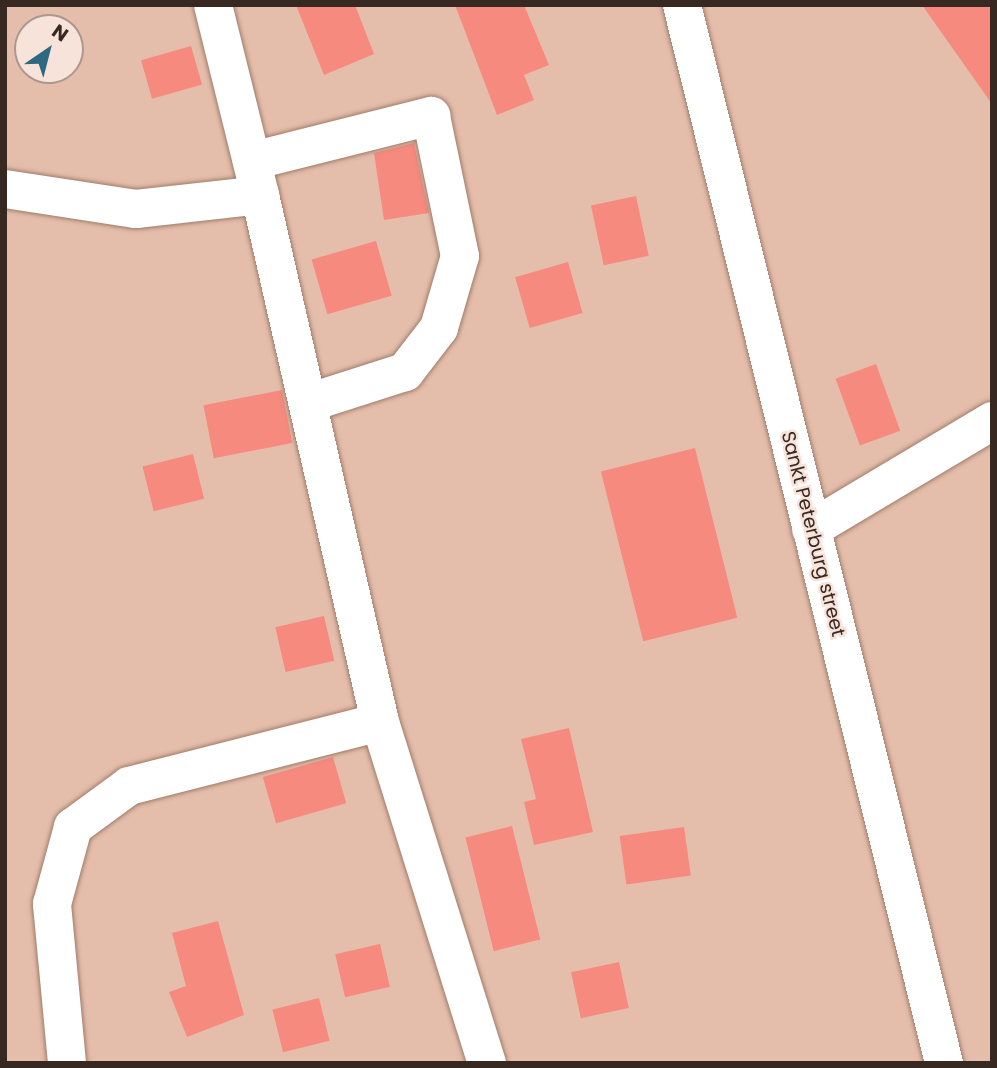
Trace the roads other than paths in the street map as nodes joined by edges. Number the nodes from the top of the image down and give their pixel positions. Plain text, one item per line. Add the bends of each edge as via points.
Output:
1 (213, 5) edge
2 (682, 5) edge
3 (256, 178) junction
4 (5, 189) edge
5 (308, 404) junction
6 (992, 421) edge
7 (811, 529) junction
8 (380, 722) junction
9 (67, 1063) edge
10 (488, 1063) edge
11 (944, 1063) edge

1 - 3 street
2 - 7 street, Sankt Peterburg street
3 - 4 street via 136,209
3 - 5 street
3 - 5 street via 431,116 460,256 439,328 405,372
5 - 8 street
6 - 7 street
7 - 11 street, Sankt Peterburg street
8 - 9 street via 129,786 73,827 52,904
8 - 10 street

